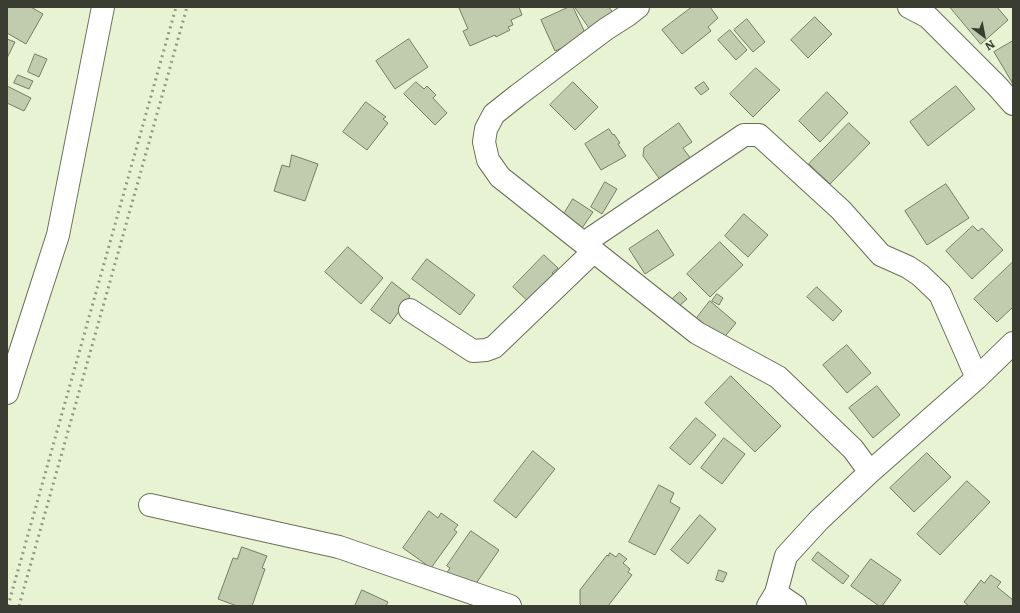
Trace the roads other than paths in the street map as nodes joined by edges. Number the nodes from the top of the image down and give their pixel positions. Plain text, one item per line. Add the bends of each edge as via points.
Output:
1 (102, 7) edge
2 (638, 7) edge
3 (909, 7) edge
4 (1013, 104) edge
5 (589, 247) junction
6 (410, 310) dead end
7 (1013, 343) edge
8 (977, 378) junction
9 (7, 393) edge
10 (870, 472) junction
11 (150, 505) dead end
12 (772, 599) edge
13 (510, 606) edge
14 (795, 606) edge

1 - 9 street via 58,235
2 - 5 street via 494,114 486,129 484,142 488,160 500,177
3 - 4 street via 928,17
5 - 6 street via 494,347 486,350 473,351
5 - 8 street via 744,135 759,135 841,210 881,254 908,267 940,294
5 - 10 street via 697,333 778,377 853,449
7 - 8 street
8 - 10 street
10 - 12 street via 819,520 786,556
11 - 13 street via 339,547
12 - 14 street

